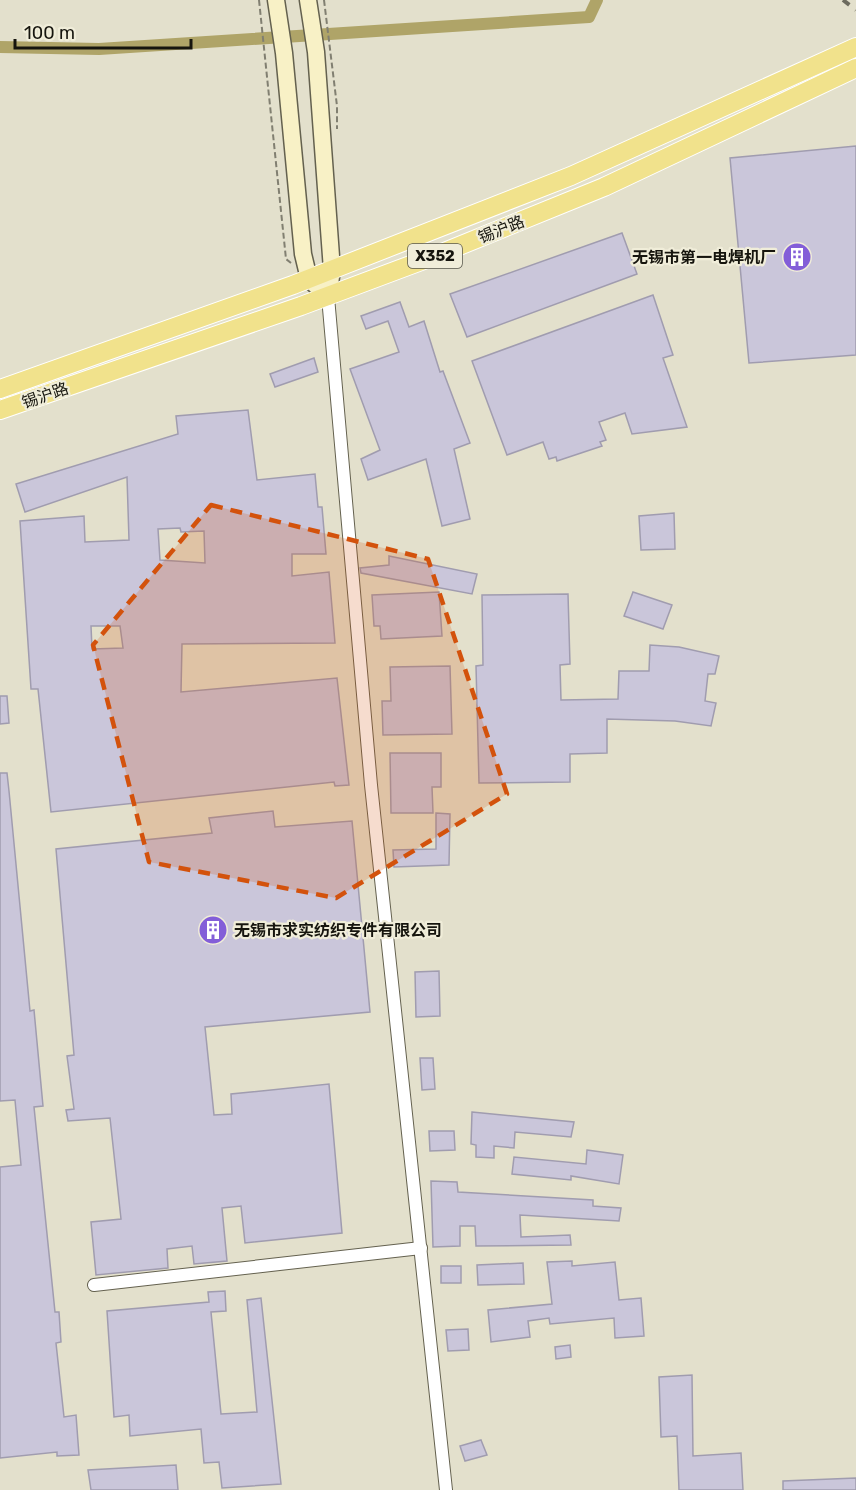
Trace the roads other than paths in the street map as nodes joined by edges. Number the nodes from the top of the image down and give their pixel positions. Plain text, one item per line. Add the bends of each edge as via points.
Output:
1 (277, 7) edge
2 (315, 7) edge
3 (856, 47) edge
4 (856, 68) edge
5 (332, 270) junction
6 (309, 279) junction
7 (328, 297) junction
8 (0, 389) edge
9 (0, 410) edge
10 (421, 1248) junction
11 (94, 1286) dead end
12 (447, 1490) edge

1 - 6 main road via 303,254
2 - 5 main road via 324,51
3 - 5 main road, 锡沪路 / X352 via 570,176
4 - 7 main road, 锡沪路 / X352 via 604,187
5 - 6 main road, 锡沪路 / X352
5 - 7 main road
6 - 7 main road
6 - 8 main road, 锡沪路 / X352
7 - 9 main road, 锡沪路 / X352
7 - 10 street via 371,784
10 - 11 street
10 - 12 street

